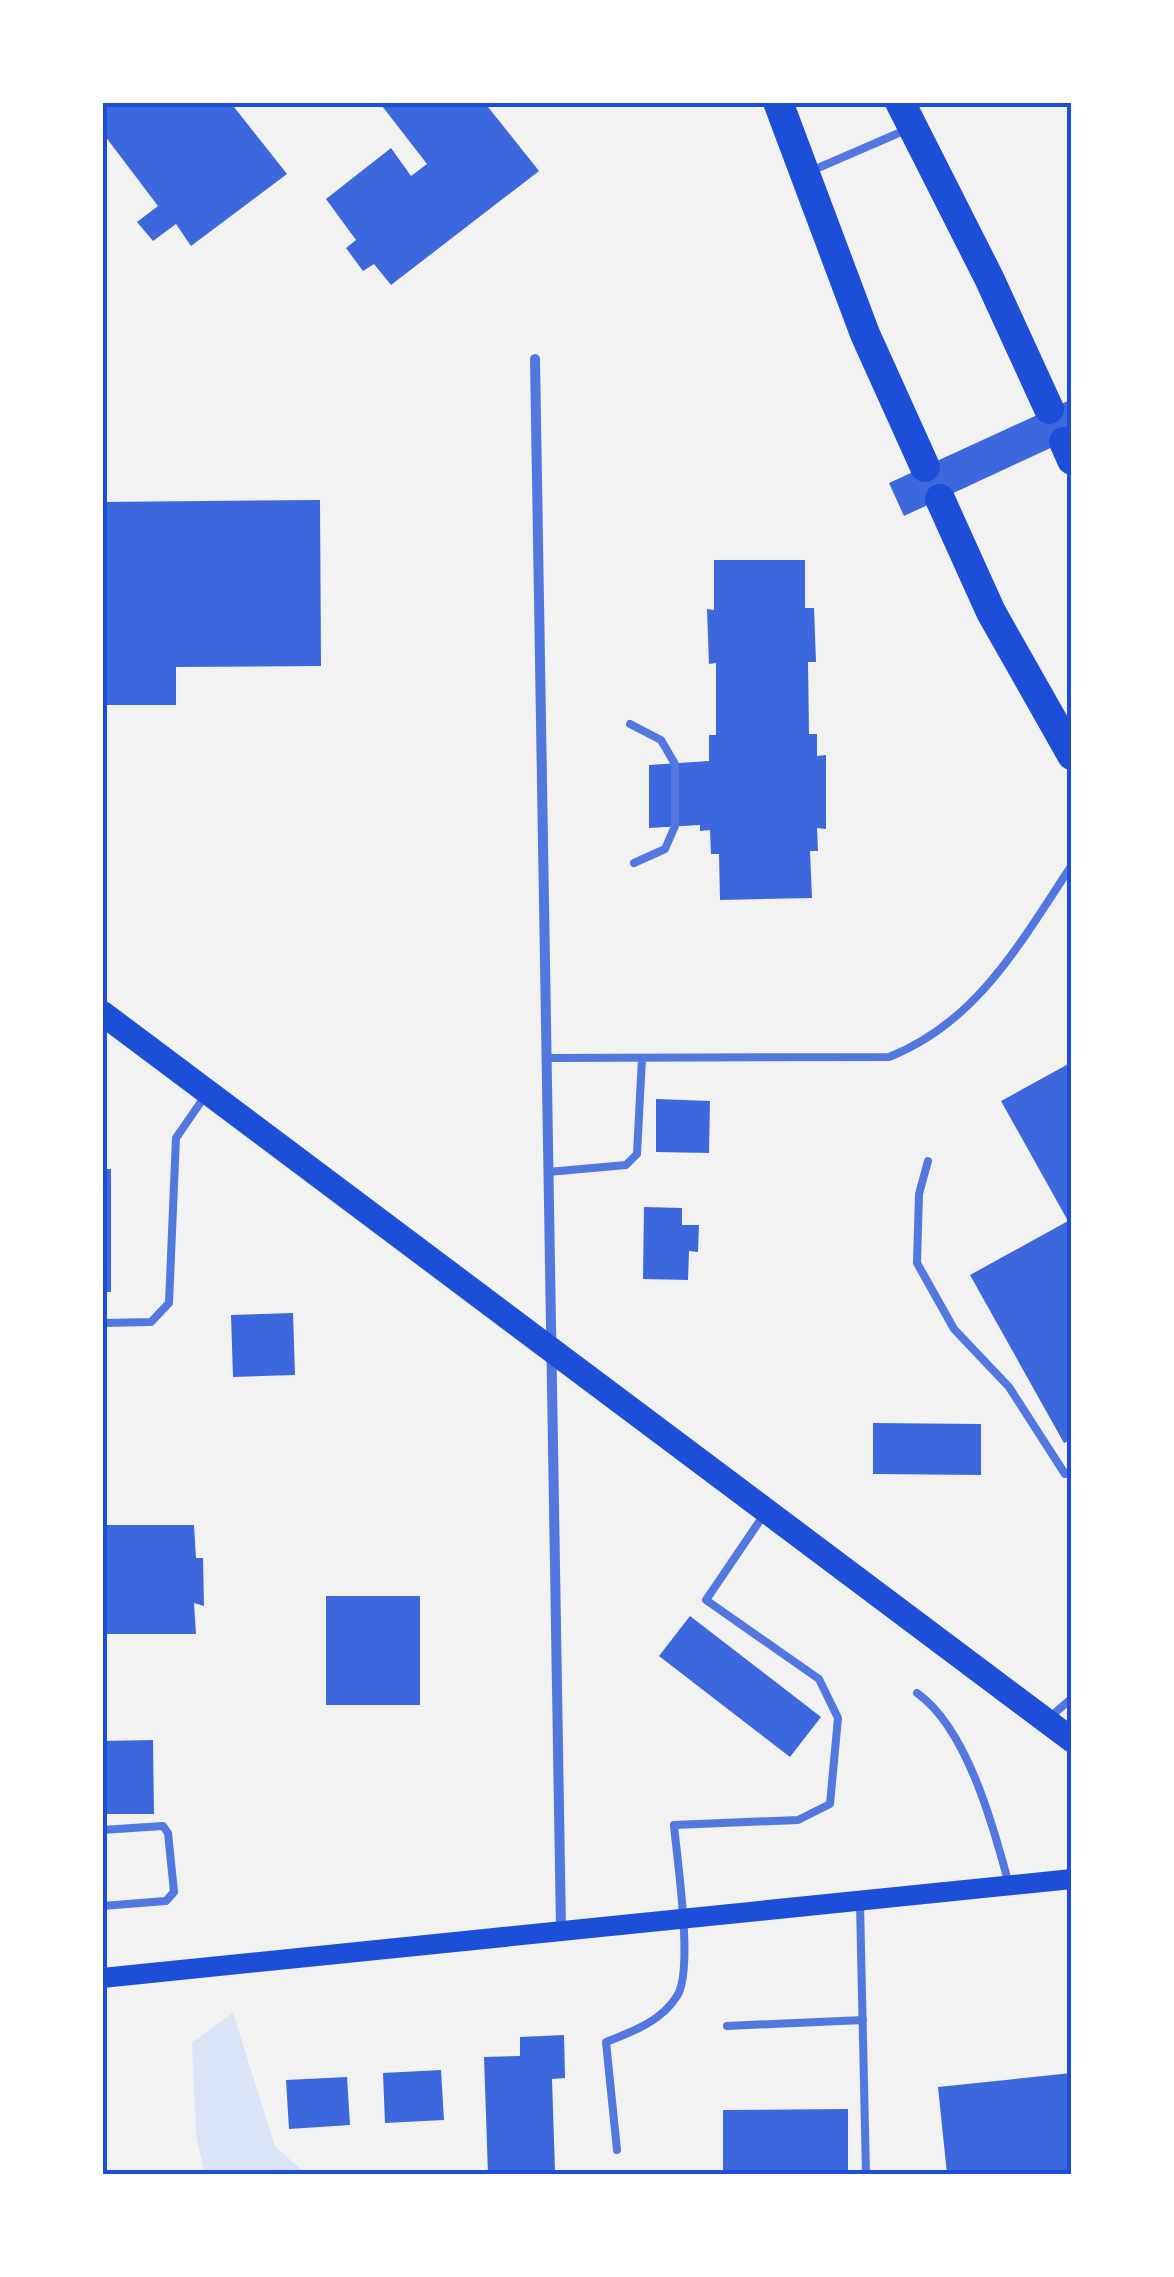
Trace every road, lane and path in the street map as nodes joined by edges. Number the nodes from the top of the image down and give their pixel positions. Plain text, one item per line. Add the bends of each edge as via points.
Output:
1 (778, 102) edge
2 (906, 115) edge
3 (805, 174) junction
4 (534, 359) dead end
5 (1049, 410) dead end
6 (925, 466) dead end
7 (940, 499) dead end
8 (630, 724) dead end
9 (1072, 755) edge
10 (634, 862) dead end
11 (1072, 865) edge
12 (102, 1013) edge
13 (546, 1058) junction
14 (642, 1058) junction
15 (208, 1092) junction
16 (928, 1161) dead end
17 (548, 1172) junction
18 (102, 1323) edge
19 (552, 1351) junction
20 (1072, 1470) edge
21 (766, 1512) junction
22 (917, 1693) dead end
23 (1072, 1698) edge
24 (1046, 1721) junction
25 (1072, 1740) edge
26 (102, 1830) edge
27 (1072, 1878) edge
28 (1009, 1885) junction
29 (860, 1900) junction
30 (102, 1906) edge
31 (682, 1917) junction
32 (561, 1929) junction
33 (102, 1978) edge
34 (862, 2020) junction
35 (728, 2026) dead end
36 (616, 2150) dead end
37 (866, 2174) edge

1 - 3 highway
2 - 3 lane
2 - 5 highway
3 - 6 highway via 865,334
4 - 13 street
7 - 9 highway via 991,612
8 - 10 lane via 661,740 675,764 675,826 665,848
11 - 14 lane via 1005,966 968,1008 904,1051 876,1058
12 - 15 main road
13 - 14 lane
13 - 17 street
14 - 17 lane via 638,1154 626,1165
15 - 18 lane via 176,1138 169,1304 151,1322
15 - 19 main road
16 - 20 lane via 919,1194 917,1263 954,1328 1009,1387 1065,1474
17 - 19 street
19 - 21 main road
19 - 32 street
21 - 24 main road
21 - 31 lane via 706,1600 819,1678 838,1718 830,1804 798,1820 674,1825
22 - 28 lane via 947,1724 979,1789
23 - 24 lane
24 - 25 main road
26 - 30 lane via 163,1826 174,1892 166,1901
27 - 28 main road
28 - 29 main road
29 - 31 main road
29 - 34 lane
31 - 32 main road
31 - 36 lane via 685,1963 678,1995 646,2027 606,2042
32 - 33 main road
34 - 35 lane
34 - 37 lane

